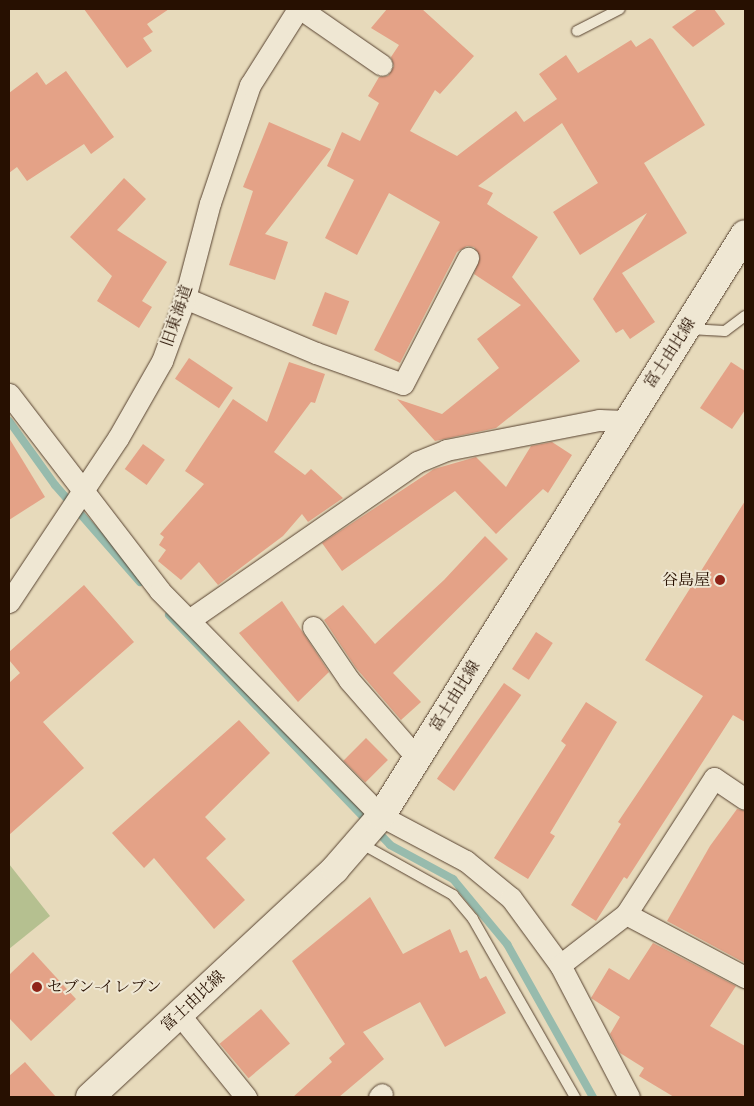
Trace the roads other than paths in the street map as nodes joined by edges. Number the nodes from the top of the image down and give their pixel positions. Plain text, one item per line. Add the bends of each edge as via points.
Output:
1 (300, 9) edge
2 (620, 9) edge
3 (577, 32) dead end
4 (382, 64) dead end
5 (745, 234) edge
6 (468, 258) dead end
7 (185, 298) junction
8 (745, 316) edge
9 (686, 329) junction
10 (9, 394) edge
11 (626, 421) junction
12 (80, 490) junction
13 (9, 602) edge
14 (189, 620) junction
15 (313, 628) dead end
16 (416, 758) junction
17 (745, 800) edge
18 (380, 817) junction
19 (361, 842) junction
20 (626, 914) junction
21 (560, 965) junction
22 (745, 977) edge
23 (179, 1014) junction
24 (90, 1097) edge
25 (246, 1097) edge
26 (575, 1097) edge
27 (629, 1097) edge

1 - 4 street
1 - 7 street, 旧東海道 via 250,85 210,203
2 - 3 lane
5 - 9 main road, 富士由比線
6 - 7 street via 403,384
7 - 12 street, 旧東海道 via 162,361 118,438
8 - 9 lane via 725,331
9 - 11 main road, 富士由比線
10 - 12 street
11 - 14 street via 599,420 446,450 417,462
11 - 16 main road, 富士由比線
12 - 13 street, 旧東海道
12 - 14 street via 160,591
14 - 18 street
15 - 16 street via 349,680
16 - 18 main road, 富士由比線
17 - 20 street via 714,778
18 - 19 main road, 富士由比線
18 - 21 street via 466,861 511,898
19 - 23 main road, 富士由比線
19 - 26 lane via 453,895 473,919
20 - 21 street
20 - 22 street
21 - 27 street
23 - 24 main road, 富士由比線
23 - 25 street

